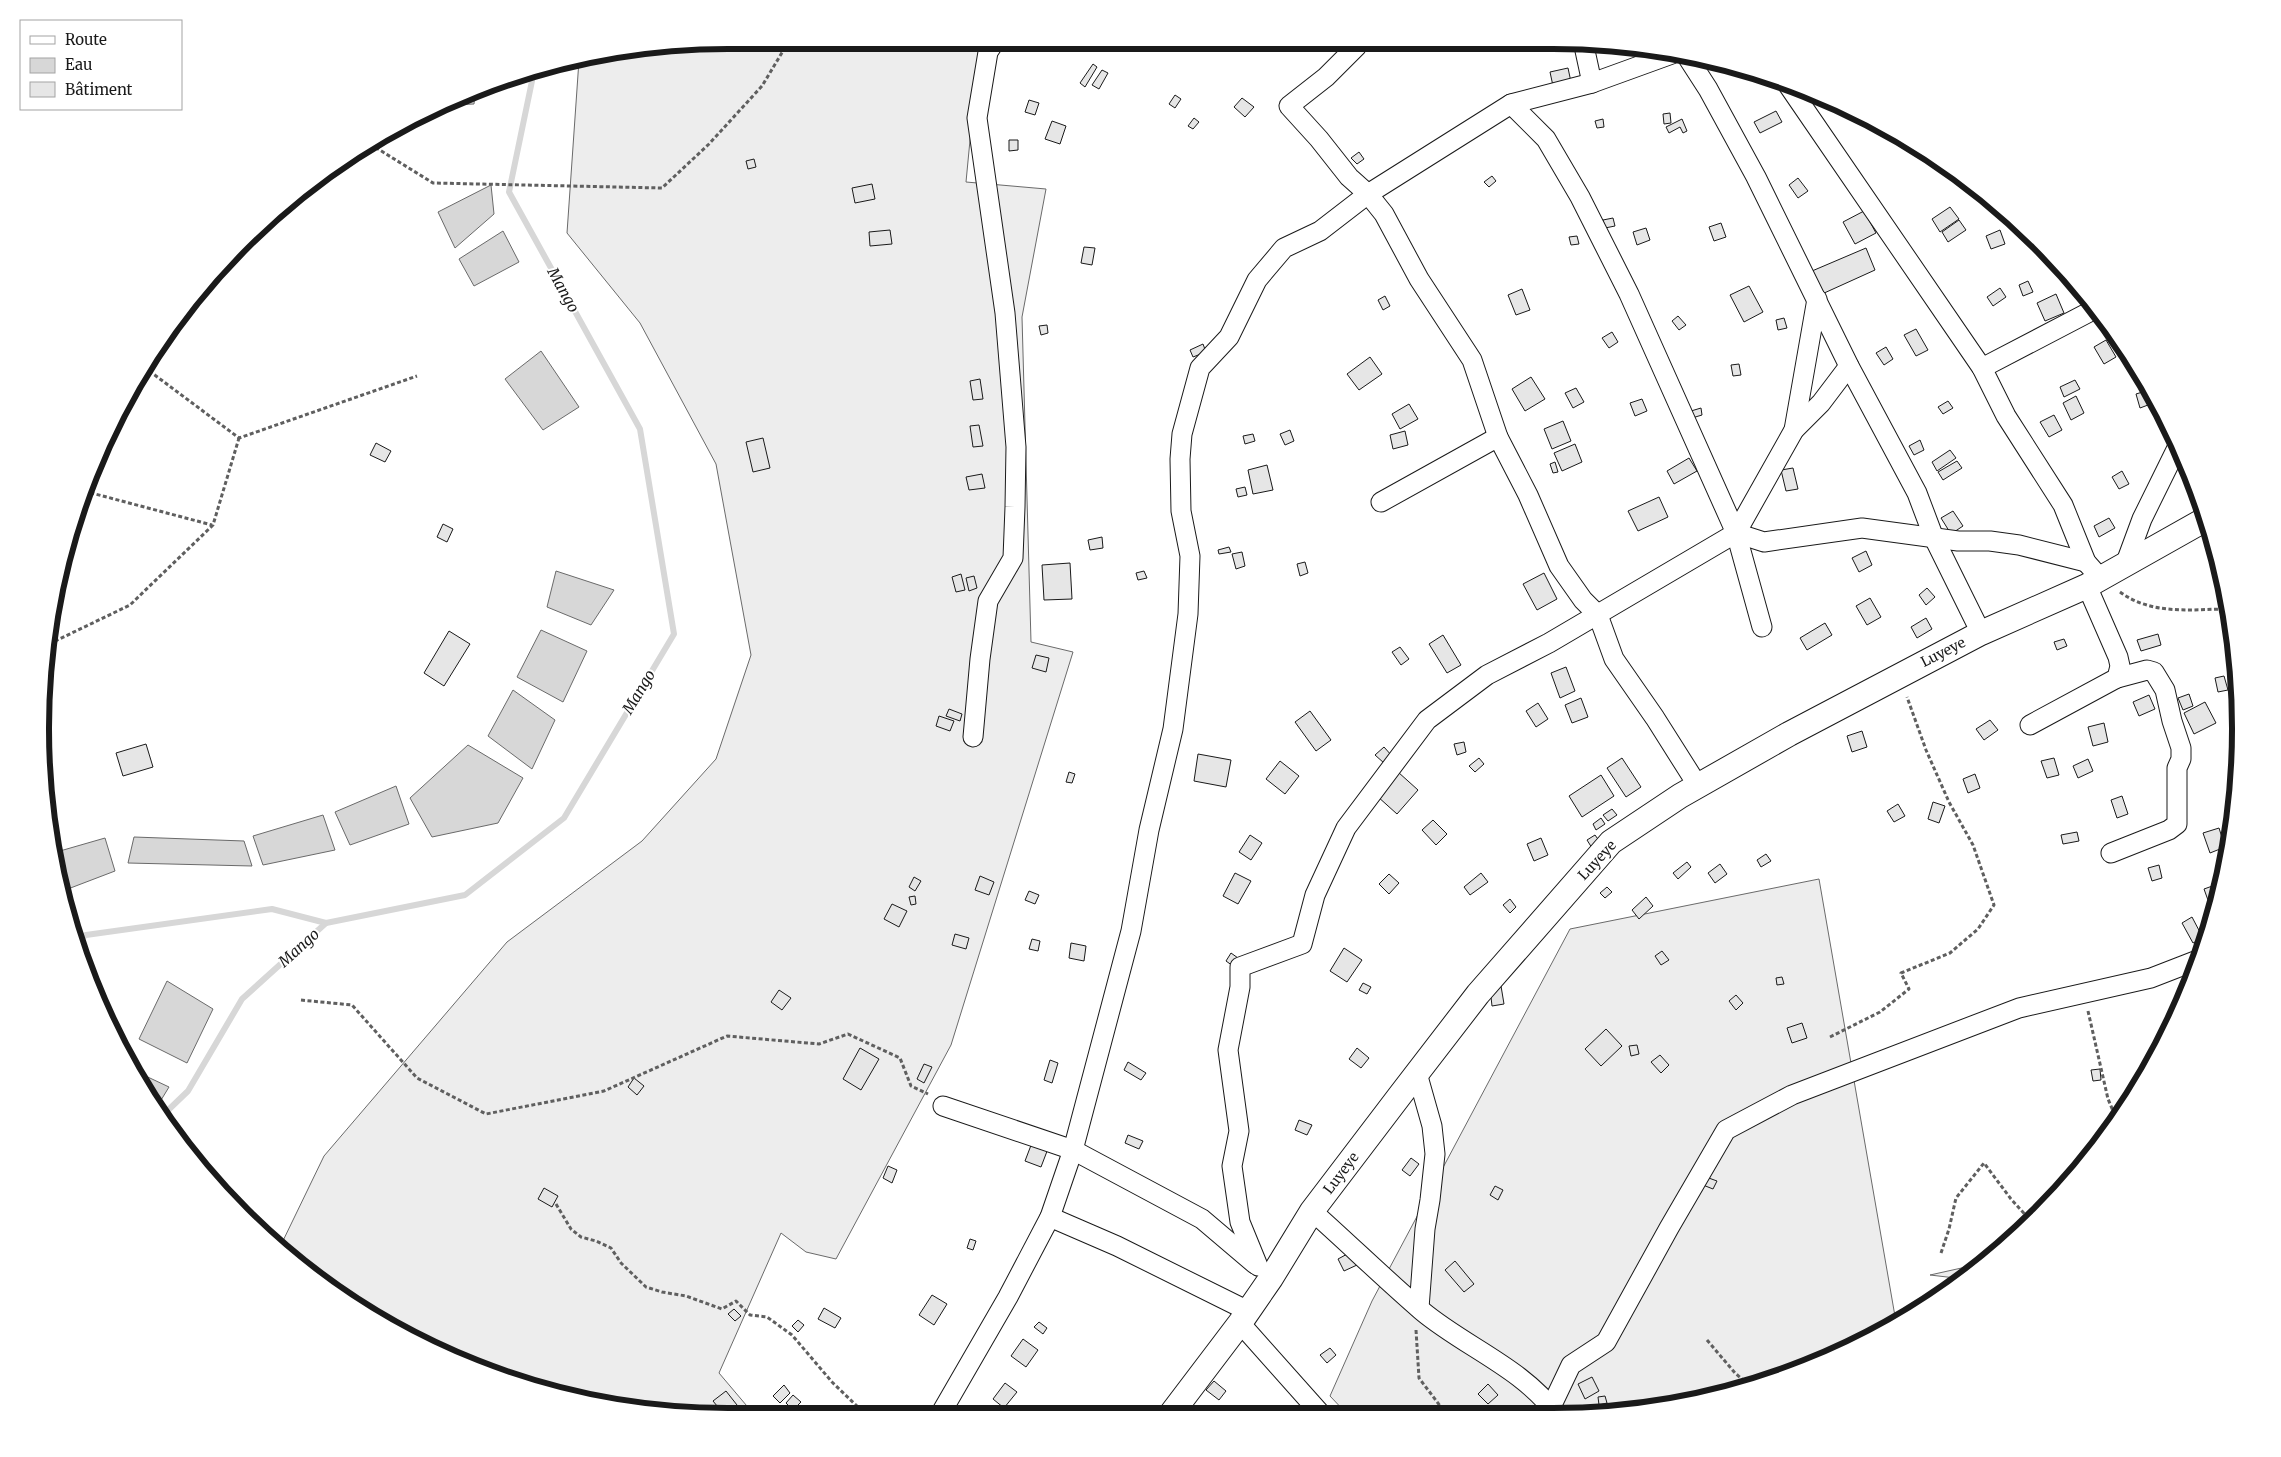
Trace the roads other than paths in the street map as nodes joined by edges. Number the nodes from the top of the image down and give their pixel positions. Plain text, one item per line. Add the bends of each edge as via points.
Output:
1 (990, 49) edge
2 (1354, 49) edge
3 (1585, 50) edge
4 (1661, 58) edge
5 (1692, 64) edge
6 (1592, 83) junction
7 (1794, 93) edge
8 (1511, 104) junction
9 (1368, 194) junction
10 (1817, 299) junction
11 (2090, 312) edge
12 (1849, 366) junction
13 (1982, 368) junction
14 (1794, 430) junction
15 (1498, 437) junction
16 (2174, 454) edge
17 (1382, 502) dead end
18 (2200, 522) edge
19 (1736, 533) junction
20 (1934, 538) junction
21 (2126, 564) junction
22 (2091, 576) junction
23 (1598, 615) junction
24 (1762, 627) dead end
25 (1981, 633) junction
26 (2117, 678) junction
27 (2030, 725) dead end
28 (973, 737) dead end
29 (1698, 786) junction
30 (2111, 853) dead end
31 (2190, 963) edge
32 (1417, 1073) junction
33 (943, 1106) road end
34 (1072, 1150) junction
35 (1312, 1211) junction
36 (1050, 1217) junction
37 (1264, 1272) junction
38 (1420, 1308) junction
39 (1244, 1317) junction
40 (944, 1408) edge
41 (1176, 1408) edge
42 (1316, 1408) edge
43 (1551, 1408) edge
44 (1555, 1408) edge

1 - 28 street via 977,118 1005,313 1016,447 1015,508 1013,558 988,601
2 - 9 street via 1326,77 1289,106 1349,177
3 - 6 street
4 - 6 street
5 - 10 street via 1756,177
6 - 8 street
7 - 13 street
8 - 9 street
8 - 19 street via 1546,139 1580,197 1629,294
9 - 15 street via 1384,214 1419,278 1472,360
9 - 34 street via 1320,230 1284,248 1257,280 1229,337 1200,368 1182,434 1181,512 1190,556 1188,614 1173,729 1149,830 1131,931
10 - 12 street
10 - 14 street
11 - 13 street
12 - 14 street via 1821,403
12 - 20 street via 1917,493
13 - 22 street via 2006,416 2063,505
14 - 19 street
15 - 17 street
15 - 23 street via 1559,566
16 - 21 street via 2142,519
18 - 21 street, Luyeye
19 - 20 street via 1764,542 1862,528
19 - 23 street
19 - 24 street
20 - 22 street via 2019,545
20 - 25 street
21 - 22 street, Luyeye
22 - 25 street, Luyeye
22 - 26 street via 2118,657
23 - 29 street via 1614,659
23 - 37 street via 1488,676 1427,720 1346,828 1314,895 1302,944 1240,967 1240,987 1228,1050 1239,1131 1232,1166 1240,1222
25 - 29 street, Luyeye
26 - 27 street
26 - 30 street via 2147,670 2154,672 2165,690 2182,759 2177,768 2177,824 2170,830
29 - 32 street, Luyeye via 1611,842 1478,994
31 - 44 street via 2151,978 2019,1008 1792,1095 1726,1130 1606,1342 1570,1366
32 - 35 street, Luyeye
32 - 38 street via 1432,1126 1435,1154 1424,1229
33 - 34 street
34 - 36 street
34 - 37 street via 1202,1219
35 - 37 street, Luyeye
35 - 38 street
36 - 39 street via 1125,1250
36 - 40 street
37 - 39 street, Luyeye
38 - 43 street via 1509,1369
39 - 41 street, Luyeye
39 - 42 street

